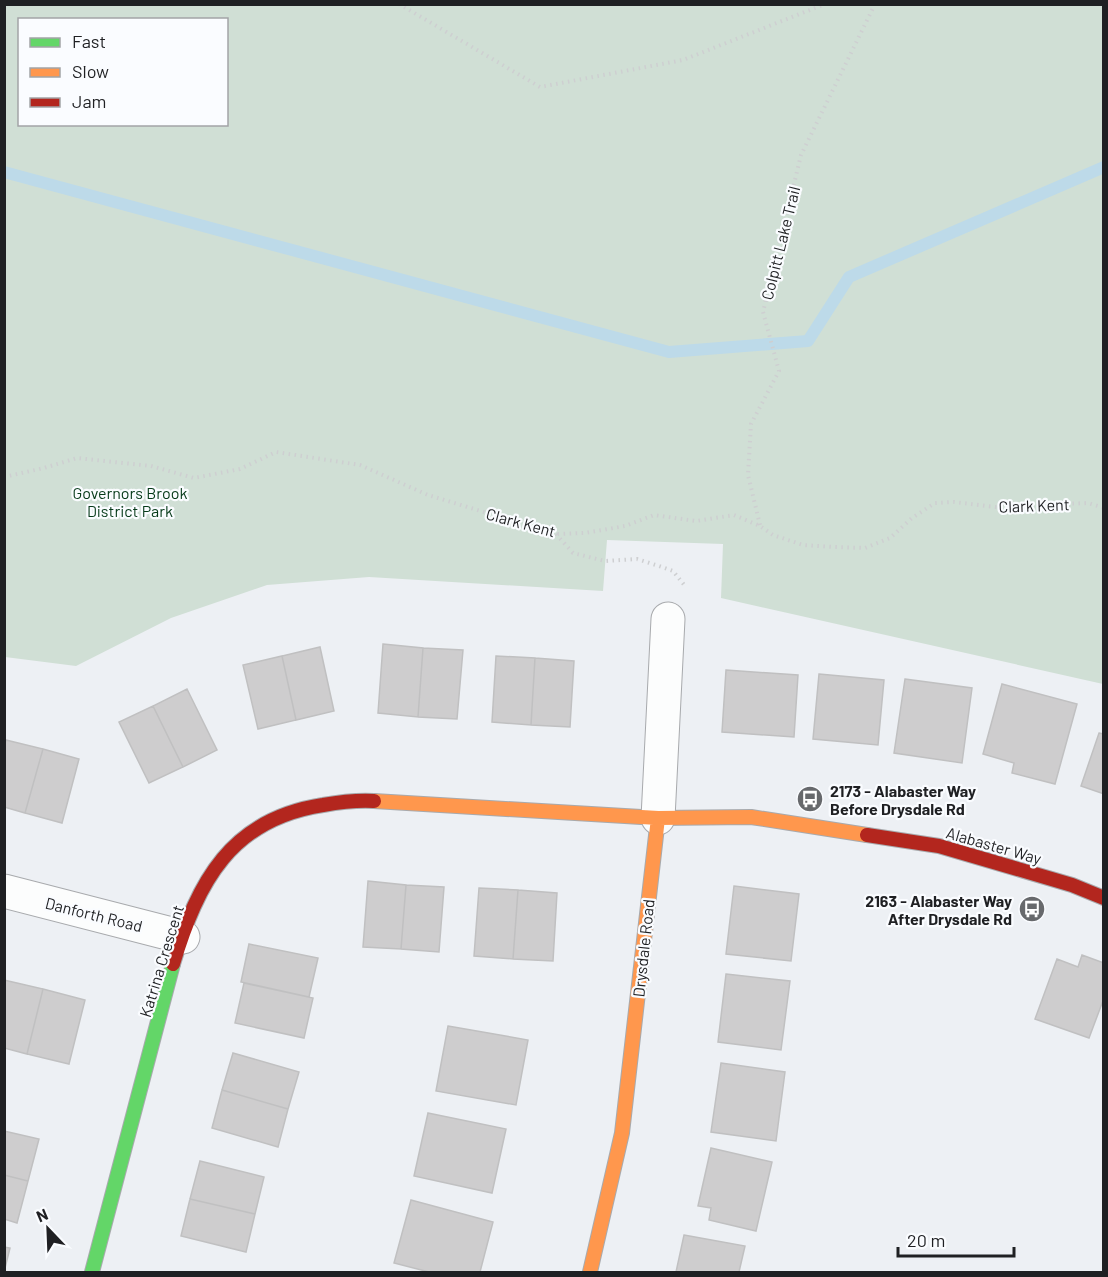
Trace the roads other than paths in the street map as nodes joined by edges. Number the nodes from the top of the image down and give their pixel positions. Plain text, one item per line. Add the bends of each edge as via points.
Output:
1 (668, 619) road end
2 (658, 818) junction
3 (4, 891) edge
4 (1104, 898) edge
5 (183, 937) junction
6 (92, 1272) edge
7 (590, 1272) edge

1 - 2 street, Drysdale Road
2 - 4 street, Alabaster Way via 751,817 939,846
2 - 5 street, Katrina Crescent via 368,801 306,806 278,815 232,848 200,894
2 - 7 street, Drysdale Road via 622,1133
3 - 5 street, Danforth Road
5 - 6 street, Katrina Crescent

